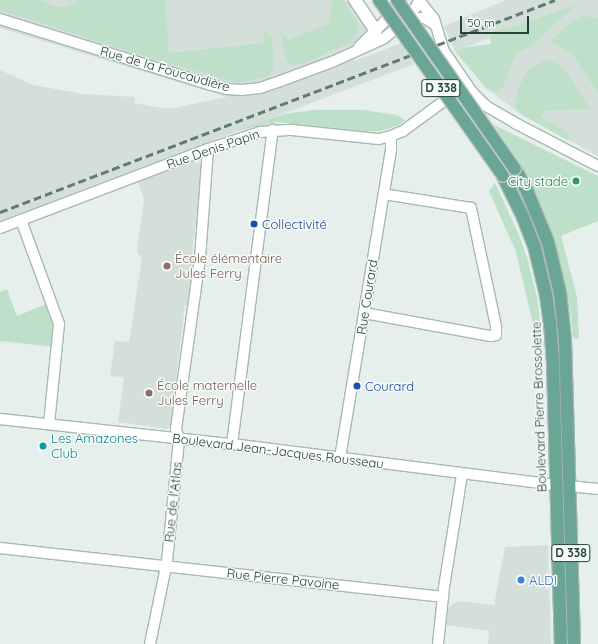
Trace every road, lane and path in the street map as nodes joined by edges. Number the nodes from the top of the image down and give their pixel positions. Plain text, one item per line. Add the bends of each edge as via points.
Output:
1 (355, 0) edge
2 (380, 0) edge
3 (396, 0) edge
4 (401, 0) edge
5 (419, 0) edge
6 (0, 19) edge
7 (402, 22) junction
8 (436, 26) junction
9 (376, 31) junction
10 (393, 31) junction
11 (351, 53) junction
12 (467, 84) junction
13 (273, 130) junction
14 (391, 136) junction
15 (208, 149) junction
16 (598, 166) edge
17 (384, 194) junction
18 (21, 220) junction
19 (0, 228) edge
20 (364, 313) junction
21 (0, 419) edge
22 (49, 424) junction
23 (179, 439) junction
24 (232, 444) junction
25 (340, 458) junction
26 (462, 474) junction
27 (556, 485) junction
28 (569, 486) junction
29 (598, 488) edge
30 (0, 548) edge
31 (166, 565) junction
32 (443, 597) junction
33 (150, 644) edge
34 (438, 644) edge
35 (561, 644) edge
36 (574, 644) edge

1 - 9 street
2 - 27 main road, Boulevard Pierre Brossolette / D 338, bridge via 503,176 534,245 546,295 554,362
3 - 28 main road, Boulevard Pierre Brossolette / D 338, bridge via 515,169 530,196 548,242 560,293 565,340
4 - 9 street, Rue de la Foucaudière
5 - 7 street, Rue de la Foucaudière via 417,6
5 - 8 street, Rue de la Foucaudière via 434,19
6 - 11 street, Rue de la Foucaudière via 227,89 260,88
7 - 8 street via 412,18 425,18
7 - 10 street, Rue de la Foucaudière
8 - 12 street, Rue de la Foucaudière via 444,51
9 - 10 street via 386,34
9 - 11 street, Rue de la Foucaudière
10 - 11 street, Rue de la Foucaudière via 383,39
12 - 14 street, Rue Denis Papin via 404,131
12 - 16 street, Rue de la Foucaudière via 478,98 494,111
13 - 14 street, Rue Denis Papin via 326,132 379,139
13 - 15 street, Rue Denis Papin via 237,138
13 - 24 street
14 - 17 street, Rue Courard
15 - 18 street, Rue Denis Papin
15 - 23 street, Rue de l'Atlas via 200,258 176,429
17 - 20 street, Rue Courard
17 - 20 street via 471,208 496,334 491,336
18 - 19 street, Rue Denis Papin
18 - 22 street via 59,324
20 - 25 street, Rue Courard
21 - 22 street, Boulevard Jean-Jacques Rousseau
22 - 23 street, Boulevard Jean-Jacques Rousseau
23 - 24 street, Boulevard Jean-Jacques Rousseau
23 - 31 street, Rue de l'Atlas
24 - 25 street, Boulevard Jean-Jacques Rousseau
25 - 26 street, Boulevard Jean-Jacques Rousseau
26 - 27 street, Boulevard Jean-Jacques Rousseau
26 - 32 street
27 - 35 main road, Boulevard Pierre Brossolette / D 338
28 - 29 street
28 - 36 main road, Boulevard Pierre Brossolette / D 338
30 - 31 street, Rue Pierre Pavoine
31 - 32 street, Rue Pierre Pavoine
31 - 33 street, Rue de l'Atlas
32 - 34 street

